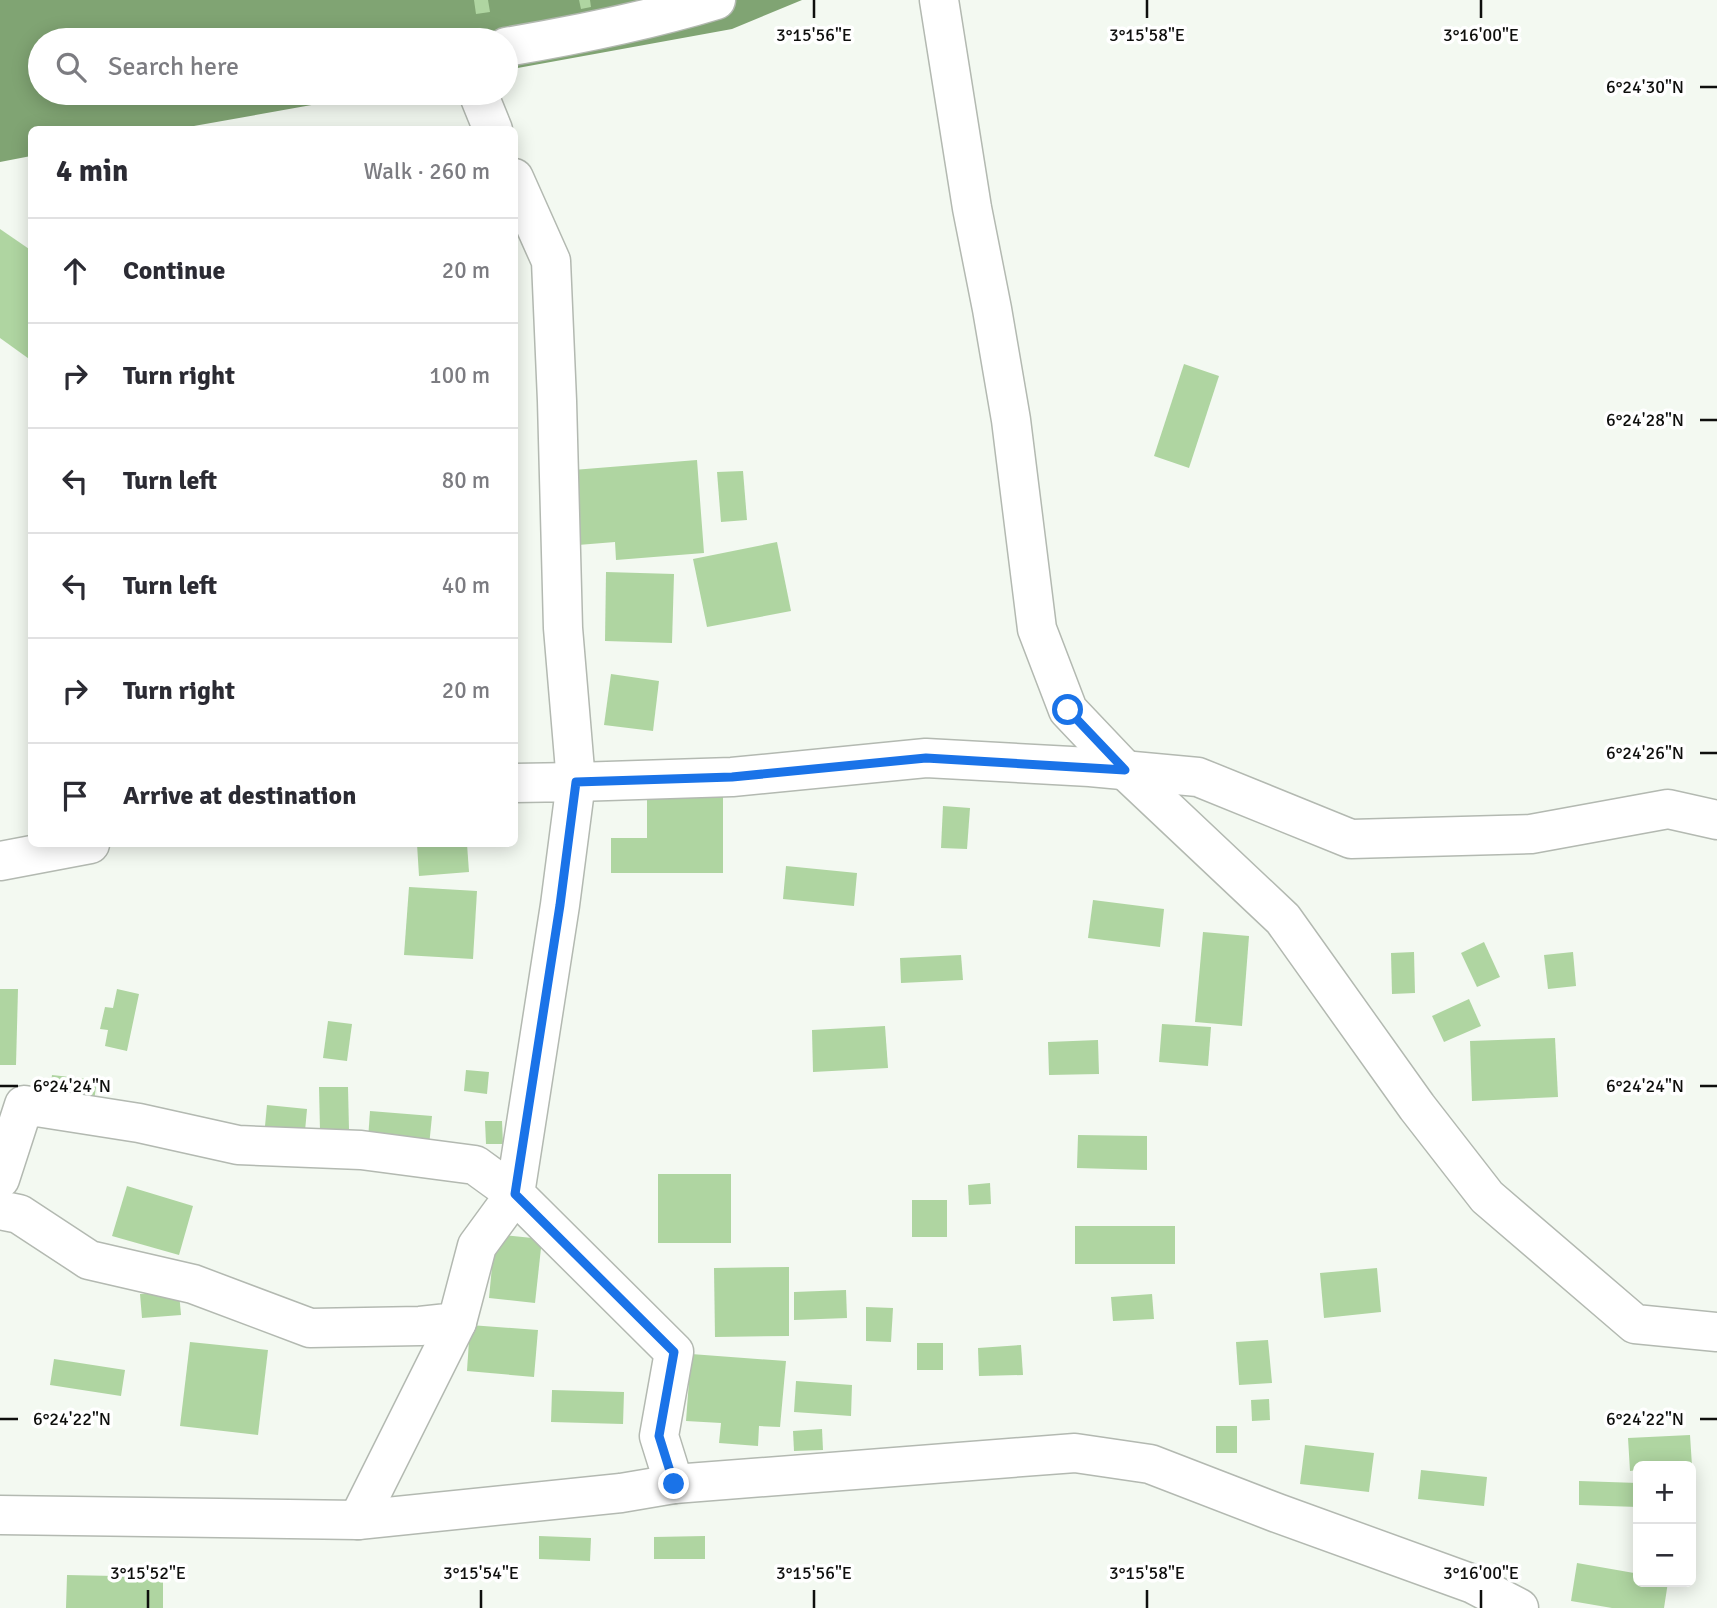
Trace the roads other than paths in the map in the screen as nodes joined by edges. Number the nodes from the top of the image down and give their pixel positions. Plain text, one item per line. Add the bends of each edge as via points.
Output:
1 (716, 0) edge
2 (939, 0) edge
3 (518, 45) edge
4 (483, 105) edge
5 (492, 126) edge
6 (518, 187) edge
7 (1125, 770) junction
8 (576, 782) junction
9 (518, 783) edge
10 (1717, 820) edge
11 (74, 847) edge
12 (0, 861) edge
13 (0, 1179) edge
14 (515, 1194) junction
15 (0, 1210) edge
16 (457, 1322) junction
17 (1717, 1332) edge
18 (674, 1484) junction
19 (0, 1515) edge
20 (358, 1520) junction
21 (1519, 1608) edge

1 - 3 street via 671,14
2 - 7 street via 1011,420 1037,629 1068,710
4 - 5 street
6 - 8 street via 551,261 563,628
7 - 8 street via 926,758 732,777
7 - 10 street via 1198,777 1351,839 1531,834 1668,809
7 - 17 street via 1283,919 1487,1197 1635,1324
8 - 9 street
8 - 14 street
11 - 12 street
13 - 14 street via 24,1105 238,1145 361,1150 475,1165
14 - 16 street via 477,1246
14 - 18 street via 674,1352 659,1436
15 - 16 street via 19,1214 89,1260 193,1284 310,1328
16 - 20 street
18 - 20 street
18 - 21 street via 1075,1453 1150,1464 1473,1584
19 - 20 street

